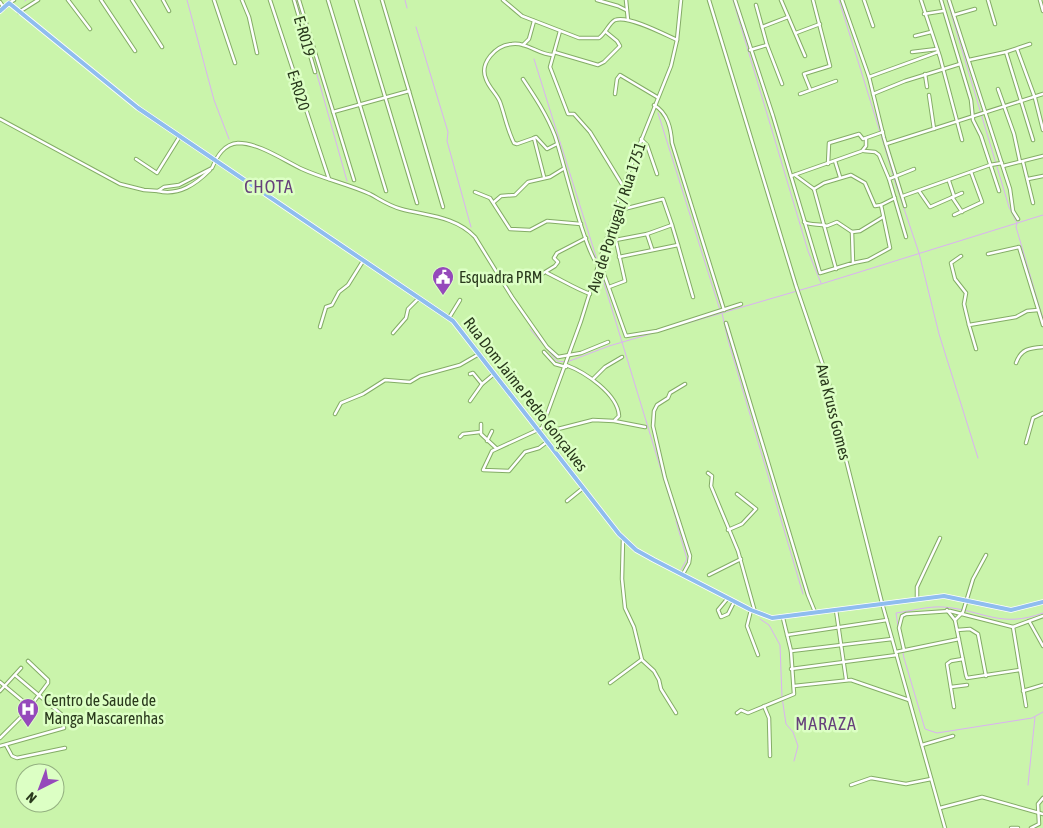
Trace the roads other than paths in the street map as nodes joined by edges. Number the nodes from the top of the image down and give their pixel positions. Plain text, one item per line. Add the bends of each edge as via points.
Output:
1 (14, 0) edge
2 (38, 0) edge
3 (68, 0) edge
4 (101, 0) edge
5 (132, 0) edge
6 (163, 0) edge
7 (214, 0) edge
8 (242, 0) edge
9 (270, 0) edge
10 (294, 0) edge
11 (299, 0) edge
12 (328, 0) edge
13 (356, 0) edge
14 (382, 0) edge
15 (503, 0) edge
16 (597, 0) edge
17 (626, 0) edge
18 (681, 0) edge
19 (708, 0) edge
20 (735, 0) edge
21 (782, 0) edge
22 (813, 0) edge
23 (842, 0) edge
24 (864, 0) edge
25 (921, 0) edge
26 (941, 0) edge
27 (949, 0) edge
28 (988, 0) edge
29 (0, 2) edge
30 (1041, 2) edge
31 (9, 3) junction
32 (756, 5) dead end
33 (2, 9) edge
34 (975, 9) dead end
35 (626, 10) junction
36 (169, 11) dead end
37 (943, 11) junction
38 (1043, 11) edge
39 (19, 12) junction
40 (924, 14) junction
41 (954, 15) junction
42 (788, 17) junction
43 (628, 20) junction
44 (534, 21) junction
45 (821, 24) junction
46 (996, 24) dead end
47 (873, 26) dead end
48 (762, 27) junction
49 (90, 29) dead end
50 (560, 31) junction
51 (606, 32) junction
52 (931, 32) junction
53 (796, 34) junction
54 (915, 36) dead end
55 (677, 40) junction
56 (961, 42) junction
57 (954, 44) junction
58 (1030, 44) dead end
59 (523, 45) junction
60 (767, 45) junction
61 (162, 47) dead end
62 (1017, 49) junction
63 (750, 50) junction
64 (135, 51) dead end
65 (938, 51) junction
66 (912, 52) dead end
67 (1006, 52) junction
68 (258, 53) dead end
69 (552, 55) junction
70 (805, 56) dead end
71 (969, 60) junction
72 (235, 63) dead end
73 (960, 64) junction
74 (943, 69) junction
75 (315, 72) dead end
76 (925, 74) junction
77 (869, 77) junction
78 (523, 79) dead end
79 (836, 81) dead end
80 (782, 84) dead end
81 (927, 87) dead end
82 (810, 89) junction
83 (998, 89) dead end
84 (408, 91) junction
85 (615, 94) dead end
86 (800, 94) dead end
87 (872, 94) junction
88 (1043, 94) edge
89 (929, 95) dead end
90 (657, 97) junction
91 (1035, 98) junction
92 (386, 99) junction
93 (1021, 101) junction
94 (654, 105) junction
95 (1004, 105) junction
96 (359, 106) junction
97 (333, 112) junction
98 (983, 113) junction
99 (972, 116) junction
100 (0, 119) edge
101 (957, 121) junction
102 (934, 129) junction
103 (1043, 130) edge
104 (883, 132) junction
105 (181, 135) junction
106 (534, 138) junction
107 (641, 139) junction
108 (866, 139) junction
109 (962, 140) dead end
110 (1032, 140) dead end
111 (557, 144) junction
112 (886, 144) junction
113 (864, 150) junction
114 (1043, 156) edge
115 (136, 159) dead end
116 (215, 160) junction
117 (835, 161) junction
118 (1021, 162) junction
119 (828, 164) junction
120 (1002, 164) junction
121 (990, 165) junction
122 (563, 169) junction
123 (914, 170) dead end
124 (971, 172) junction
125 (657, 174) dead end
126 (896, 175) junction
127 (792, 176) junction
128 (1043, 176) edge
129 (544, 177) junction
130 (840, 178) junction
131 (889, 179) junction
132 (1028, 179) junction
133 (329, 180) junction
134 (354, 180) dead end
135 (948, 181) junction
136 (623, 186) junction
137 (814, 189) junction
138 (919, 191) junction
139 (999, 191) dead end
140 (386, 192) dead end
141 (475, 192) dead end
142 (962, 193) dead end
143 (903, 196) junction
144 (953, 197) junction
145 (895, 198) junction
146 (494, 202) junction
147 (417, 203) dead end
148 (1033, 204) dead end
149 (881, 206) junction
150 (905, 206) dead end
151 (443, 207) dead end
152 (616, 211) junction
153 (962, 212) junction
154 (954, 215) dead end
155 (883, 217) junction
156 (1018, 219) dead end
157 (804, 222) junction
158 (582, 224) junction
159 (822, 224) junction
160 (672, 226) junction
161 (852, 232) junction
162 (647, 234) junction
163 (906, 237) dead end
164 (586, 238) junction
165 (616, 241) junction
166 (605, 242) junction
167 (678, 245) junction
168 (652, 249) junction
169 (988, 254) dead end
170 (961, 256) dead end
171 (619, 257) junction
172 (363, 259) junction
173 (852, 263) junction
174 (599, 264) junction
175 (836, 269) junction
176 (547, 273) junction
177 (529, 282) dead end
178 (608, 286) junction
179 (590, 294) junction
180 (693, 297) dead end
181 (420, 298) junction
182 (460, 300) dead end
183 (741, 304) dead end
184 (724, 310) junction
185 (1038, 310) junction
186 (449, 318) junction
187 (726, 323) dead end
188 (969, 325) junction
189 (1043, 325) edge
190 (320, 327) dead end
191 (393, 333) dead end
192 (608, 342) dead end
193 (1043, 347) edge
194 (976, 350) dead end
195 (544, 352) dead end
196 (479, 354) junction
197 (569, 356) junction
198 (622, 357) dead end
199 (1016, 363) dead end
200 (566, 366) junction
201 (470, 374) dead end
202 (494, 374) junction
203 (593, 379) junction
204 (482, 384) junction
205 (685, 384) dead end
206 (470, 401) dead end
207 (1043, 413) edge
208 (335, 414) dead end
209 (614, 420) junction
210 (544, 422) junction
211 (481, 424) dead end
212 (645, 427) dead end
213 (492, 430) dead end
214 (539, 430) junction
215 (480, 432) junction
216 (460, 437) dead end
217 (487, 441) junction
218 (548, 442) junction
219 (1026, 443) dead end
220 (496, 448) junction
221 (708, 473) dead end
222 (583, 488) junction
223 (737, 494) dead end
224 (568, 500) dead end
225 (728, 530) junction
226 (940, 538) dead end
227 (623, 539) junction
228 (632, 547) junction
229 (624, 552) junction
230 (986, 555) dead end
231 (741, 559) junction
232 (682, 574) junction
233 (709, 575) dead end
234 (728, 598) junction
235 (917, 599) junction
236 (966, 600) junction
237 (734, 601) junction
238 (1043, 602) edge
239 (882, 603) junction
240 (836, 610) junction
241 (947, 610) junction
242 (753, 611) junction
243 (963, 611) junction
244 (815, 613) junction
245 (1043, 616) edge
246 (784, 618) junction
247 (887, 620) junction
248 (955, 620) junction
249 (1029, 621) junction
250 (1013, 627) junction
251 (838, 628) junction
252 (957, 630) junction
253 (787, 635) junction
254 (892, 638) junction
255 (958, 639) junction
256 (841, 645) junction
257 (1043, 646) edge
258 (790, 651) junction
259 (903, 651) junction
260 (896, 653) junction
261 (758, 655) dead end
262 (963, 659) junction
263 (642, 660) junction
264 (28, 661) dead end
265 (843, 662) junction
266 (21, 668) dead end
267 (791, 669) junction
268 (1020, 670) junction
269 (15, 675) junction
270 (986, 676) junction
271 (846, 680) junction
272 (0, 682) edge
273 (610, 683) dead end
274 (1043, 684) edge
275 (967, 685) dead end
276 (4, 686) junction
277 (794, 686) junction
278 (951, 687) junction
279 (0, 691) edge
280 (1024, 691) junction
281 (40, 696) junction
282 (909, 700) junction
283 (764, 706) junction
284 (1026, 706) dead end
285 (30, 707) junction
286 (954, 707) dead end
287 (676, 713) dead end
288 (737, 713) dead end
289 (952, 736) dead end
290 (0, 738) edge
291 (6, 745) junction
292 (922, 745) junction
293 (0, 746) edge
294 (65, 748) dead end
295 (770, 756) dead end
296 (931, 779) junction
297 (851, 785) dead end
298 (1043, 798) edge
299 (940, 808) junction
300 (1037, 812) junction
301 (1043, 814) edge
302 (945, 828) edge
303 (1011, 828) edge
304 (1018, 828) edge
305 (1031, 828) edge

1 - 31 street
2 - 39 street
3 - 49 street
4 - 64 street
5 - 61 street
6 - 36 street
7 - 72 street
8 - 68 street
9 - 133 street, E-R020
10 - 75 street, E-R019
11 - 97 street
12 - 96 street
13 - 92 street
14 - 84 street
15 - 44 street via 519,15
16 - 35 street
17 - 35 street
18 - 55 street, Ava de Portugal / Rua 1751
19 - 239 street, Ava Kruss Gomes via 829,382
20 - 63 street
21 - 42 street
22 - 45 street
23 - 77 street
24 - 47 street
25 - 40 street
26 - 37 street
27 - 41 street
28 - 46 street
29 - 33 street
30 - 38 street
31 - 33 main road
31 - 39 main road, Rua Dom Jaime Pedro Gonçalves
32 - 48 street
34 - 41 street
35 - 43 street
37 - 40 street
37 - 57 street
39 - 105 main road, Rua Dom Jaime Pedro Gonçalves via 138,108
40 - 52 street
41 - 56 street
42 - 48 street
42 - 53 street
43 - 51 street via 614,21
43 - 55 street
44 - 50 street
44 - 59 street via 529,39
45 - 53 street
45 - 82 street via 830,66 804,74
48 - 60 street
50 - 51 street via 579,38 597,39
50 - 69 street
51 - 69 street via 620,46 598,65
52 - 54 street
52 - 65 street
53 - 70 street
55 - 90 street, Ava de Portugal / Rua 1751
56 - 57 street
56 - 71 street
57 - 73 street
58 - 62 street
59 - 69 street
59 - 106 street via 512,44 494,52 486,61 485,78 499,99 514,143
60 - 63 street
60 - 80 street
62 - 67 street
62 - 91 street
63 - 127 street
65 - 66 street
65 - 74 street
65 - 77 street
67 - 71 street
67 - 93 street
69 - 136 street via 551,73 568,114 574,114 590,132
71 - 98 street
73 - 74 street
73 - 99 street via 972,104
74 - 76 street
74 - 101 street
76 - 81 street
76 - 87 street
77 - 87 street
78 - 111 street via 539,102
79 - 82 street
82 - 86 street
83 - 95 street
84 - 92 street
84 - 151 street
85 - 90 street via 620,75
87 - 104 street
88 - 91 street
89 - 102 street
90 - 94 street, Ava de Portugal / Rua 1751
91 - 93 street
91 - 103 street
92 - 96 street
92 - 147 street
93 - 95 street
93 - 110 street
94 - 107 street, Ava de Portugal / Rua 1751
94 - 184 street via 663,111 671,130 672,143
95 - 98 street
95 - 118 street
96 - 97 street
96 - 140 street
97 - 134 street
98 - 99 street
98 - 120 street
99 - 101 street
99 - 121 street
100 - 116 street via 120,184 158,191 179,185 212,168
101 - 102 street
101 - 109 street
102 - 112 street
104 - 108 street
104 - 112 street
105 - 115 street via 157,173
105 - 116 main road, Rua Dom Jaime Pedro Gonçalves
106 - 111 street via 547,149
106 - 129 street
107 - 125 street via 647,144
107 - 136 street, Ava de Portugal / Rua 1751
108 - 113 street
108 - 119 street via 859,134 829,143
111 - 122 street
112 - 126 street
113 - 117 street
113 - 131 street via 879,155
114 - 118 street
116 - 133 street via 226,146 244,143
116 - 172 main road, Rua Dom Jaime Pedro Gonçalves
117 - 119 street
117 - 130 street
118 - 120 street
118 - 132 street
119 - 127 street
120 - 121 street
120 - 156 street via 1013,212
121 - 124 street
121 - 139 street
122 - 129 street
122 - 158 street
123 - 126 street
124 - 135 street
124 - 153 street via 982,202
126 - 131 street
126 - 143 street
127 - 137 street
127 - 157 street
128 - 132 street
129 - 146 street via 528,182 515,195 501,196
130 - 137 street
130 - 149 street via 851,175 866,183 875,206
131 - 145 street
132 - 148 street
133 - 197 street via 369,194 386,204 422,212 466,228 475,236 547,347 558,357
135 - 138 street
135 - 144 street
136 - 152 street, Ava de Portugal / Rua 1751
137 - 159 street
138 - 143 street
138 - 144 street via 930,207
141 - 146 street via 486,194
142 - 144 street
143 - 150 street
144 - 153 street
145 - 149 street
145 - 163 street
146 - 158 street via 510,229 529,230 547,221
149 - 155 street
152 - 160 street via 663,199
152 - 166 street, Ava de Portugal / Rua 1751
153 - 154 street
155 - 161 street via 860,231
155 - 173 street via 890,248 868,260
157 - 159 street
157 - 175 street via 820,273
158 - 164 street
159 - 161 street via 827,226 837,222
159 - 175 street
160 - 162 street
160 - 167 street
161 - 173 street
162 - 165 street
162 - 168 street
164 - 174 street via 595,262
164 - 176 street via 557,253 554,258 558,262
165 - 166 street
165 - 171 street
166 - 174 street, Ava de Portugal / Rua 1751
167 - 168 street
167 - 180 street
168 - 171 street
169 - 185 street via 1018,246
170 - 188 street via 951,264 955,279 966,293 964,304
171 - 178 street via 625,281
172 - 181 main road, Rua Dom Jaime Pedro Gonçalves
172 - 190 street via 348,285 339,292 332,305 326,307
173 - 175 street
174 - 178 street
174 - 179 street, Ava de Portugal / Rua 1751
176 - 177 street
176 - 179 street
178 - 184 street via 624,335 628,336 657,331
179 - 197 street, Ava de Portugal / Rua 1751
181 - 186 main road, Rua Dom Jaime Pedro Gonçalves
181 - 191 street via 408,309 405,320
182 - 186 street
183 - 184 street
185 - 188 street via 1013,318
185 - 189 street
186 - 196 main road, Rua Dom Jaime Pedro Gonçalves
187 - 244 street
188 - 194 street
192 - 197 street
193 - 199 street via 1023,351
195 - 200 street via 555,364
196 - 202 main road, Rua Dom Jaime Pedro Gonçalves
196 - 208 street via 460,365 410,382 385,380 341,403
197 - 200 street, Ava de Portugal / Rua 1751
198 - 203 street
200 - 203 street
200 - 210 street, Ava de Portugal / Rua 1751
201 - 204 street via 474,373
202 - 204 street
202 - 214 main road, Rua Dom Jaime Pedro Gonçalves
203 - 209 street via 616,406 619,416
204 - 206 street
205 - 232 street via 657,405 653,418 665,478 690,556
207 - 219 street via 1033,418
209 - 210 street via 593,420 554,430
209 - 212 street
210 - 214 street, Ava de Portugal / Rua 1751
211 - 215 street
213 - 217 street
214 - 218 main road, Rua Dom Jaime Pedro Gonçalves
214 - 220 street
215 - 216 street via 465,433
215 - 217 street
217 - 220 street
218 - 220 street via 525,452 509,471 484,472 484,464
218 - 222 main road, Rua Dom Jaime Pedro Gonçalves
221 - 225 street via 712,476 711,486
222 - 224 street
222 - 227 main road, Rua Dom Jaime Pedro Gonçalves
223 - 225 street via 756,509 742,524
225 - 231 street
226 - 235 street via 916,589
227 - 228 main road, Rua Dom Jaime Pedro Gonçalves
227 - 229 street
228 - 229 street
228 - 232 main road, Rua Dom Jaime Pedro Gonçalves
229 - 263 street via 622,594
230 - 236 street
231 - 233 street
231 - 242 street
232 - 234 main road, Rua Dom Jaime Pedro Gonçalves
234 - 237 main road, Rua Dom Jaime Pedro Gonçalves
234 - 237 street via 718,610 721,617 728,614
235 - 236 main road, Rua Dom Jaime Pedro Gonçalves via 944,596
235 - 239 main road, Rua Dom Jaime Pedro Gonçalves
236 - 238 main road, Rua Dom Jaime Pedro Gonçalves via 1011,610
236 - 243 street
237 - 242 main road, Rua Dom Jaime Pedro Gonçalves
239 - 240 main road, Rua Dom Jaime Pedro Gonçalves
239 - 247 street, Ava Kruss Gomes
240 - 244 main road, Rua Dom Jaime Pedro Gonçalves
240 - 251 street
241 - 243 street
241 - 248 street
241 - 259 street via 902,616 899,628
242 - 246 main road, Rua Dom Jaime Pedro Gonçalves via 768,617
242 - 261 street via 747,626
243 - 248 street
243 - 250 street
244 - 246 main road, Rua Dom Jaime Pedro Gonçalves
245 - 249 street
246 - 253 street
247 - 251 street
247 - 254 street, Ava Kruss Gomes
248 - 252 street
249 - 250 street
249 - 257 street
250 - 268 street
251 - 253 street
251 - 256 street
252 - 255 street
252 - 270 street via 970,629 978,634
253 - 258 street
254 - 256 street
254 - 260 street, Ava Kruss Gomes
255 - 259 street
255 - 262 street
256 - 258 street
256 - 265 street
258 - 267 street
259 - 260 street
260 - 265 street
260 - 282 street, Ava Kruss Gomes
262 - 270 street via 967,678
262 - 278 street via 947,664
263 - 273 street
263 - 287 street via 654,671
264 - 281 street via 48,680
265 - 267 street
265 - 271 street
266 - 269 street
267 - 277 street
268 - 270 street
268 - 280 street
269 - 276 street
269 - 281 street
271 - 277 street
271 - 282 street
272 - 276 street
274 - 280 street
275 - 278 street
276 - 279 street
276 - 285 street
277 - 283 street via 793,695
278 - 286 street
280 - 284 street
281 - 285 street
281 - 291 street via 61,714 64,730
282 - 292 street, Ava Kruss Gomes
283 - 288 street via 748,713 741,710
283 - 295 street via 769,718
285 - 290 street
289 - 292 street
291 - 293 street
291 - 294 street via 12,756 17,758
292 - 296 street, Ava Kruss Gomes
296 - 297 street via 906,784 871,778
296 - 299 street, Ava Kruss Gomes
298 - 300 street
299 - 300 street via 982,797
299 - 302 street, Ava Kruss Gomes
300 - 301 street
300 - 305 street via 1038,824
303 - 304 street

